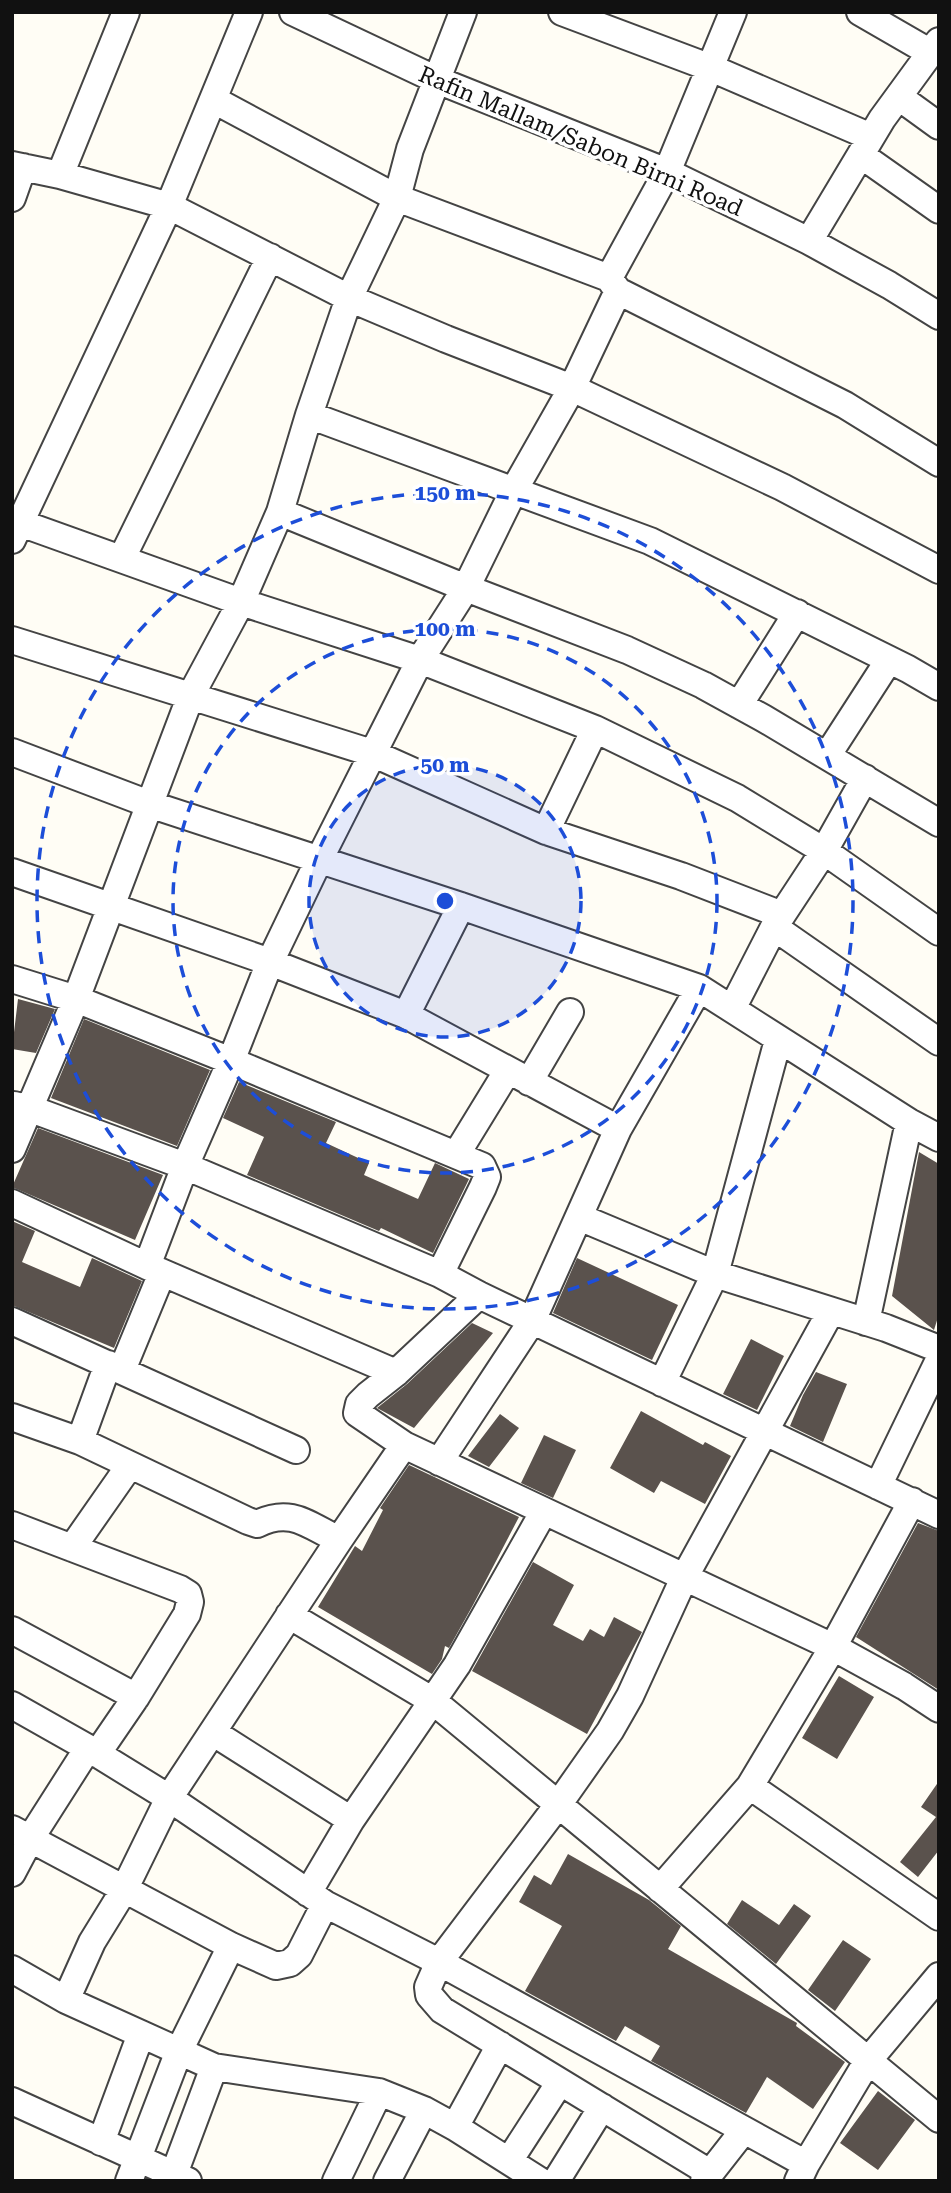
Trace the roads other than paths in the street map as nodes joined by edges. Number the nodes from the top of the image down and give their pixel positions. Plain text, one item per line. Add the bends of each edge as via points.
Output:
1 (126, 12) edge
2 (249, 12) edge
3 (293, 12) edge
4 (463, 12) edge
5 (562, 12) edge
6 (733, 12) edge
7 (860, 12) edge
8 (935, 47) edge
9 (711, 68) junction
10 (437, 80) junction
11 (899, 97) junction
12 (214, 100) junction
13 (939, 126) edge
14 (866, 146) junction
15 (18, 166) edge
16 (667, 172) junction
17 (60, 175) junction
18 (12, 198) edge
19 (397, 198) junction
20 (169, 206) junction
21 (939, 210) edge
22 (809, 241) junction
23 (270, 257) junction
24 (613, 284) junction
25 (349, 298) junction
26 (939, 316) edge
27 (572, 388) junction
28 (309, 415) junction
29 (939, 463) edge
30 (513, 490) junction
31 (280, 512) junction
32 (15, 528) edge
33 (122, 558) junction
34 (939, 570) edge
35 (466, 588) junction
36 (241, 602) junction
37 (797, 613) junction
38 (12, 640) edge
39 (420, 660) junction
40 (889, 660) junction
41 (939, 687) edge
42 (191, 695) junction
43 (740, 705) junction
44 (594, 729) junction
45 (12, 752) edge
46 (372, 753) junction
47 (827, 756) junction
48 (864, 778) junction
49 (149, 804) junction
50 (939, 822) edge
51 (546, 831) junction
52 (824, 851) junction
53 (319, 860) junction
54 (12, 872) edge
55 (111, 905) junction
56 (461, 906) junction
57 (778, 921) junction
58 (939, 932) edge
59 (270, 962) junction
60 (12, 979) edge
61 (699, 988) junction
62 (76, 999) junction
63 (732, 1009) junction
64 (570, 1012) dead end
65 (406, 1015) junction
66 (778, 1040) junction
67 (939, 1042) edge
68 (231, 1061) junction
69 (519, 1076) junction
70 (21, 1107) edge
71 (909, 1122) junction
72 (618, 1129) junction
73 (939, 1138) edge
74 (12, 1149) edge
75 (456, 1155) junction
76 (185, 1166) junction
77 (12, 1203) edge
78 (579, 1217) junction
79 (155, 1270) junction
80 (440, 1275) junction
81 (715, 1275) junction
82 (479, 1296) junction
83 (831, 1311) junction
84 (12, 1321) edge
85 (532, 1321) junction
86 (866, 1322) junction
87 (939, 1349) edge
88 (939, 1360) edge
89 (115, 1367) junction
90 (396, 1373) junction
91 (662, 1383) junction
92 (12, 1417) edge
93 (766, 1432) junction
94 (80, 1441) junction
95 (404, 1445) junction
96 (296, 1450) dead end
97 (439, 1462) junction
98 (130, 1465) junction
99 (878, 1486) junction
100 (912, 1502) junction
101 (544, 1511) junction
102 (939, 1515) edge
103 (12, 1525) edge
104 (339, 1540) junction
105 (72, 1548) junction
106 (684, 1577) junction
107 (289, 1615) junction
108 (12, 1630) edge
109 (833, 1647) junction
110 (136, 1697) junction
111 (433, 1701) junction
112 (12, 1705) edge
113 (939, 1709) edge
114 (214, 1733) junction
115 (92, 1751) junction
116 (750, 1786) junction
117 (169, 1798) junction
118 (558, 1805) junction
119 (351, 1820) junction
120 (21, 1834) edge
121 (12, 1873) edge
122 (660, 1889) junction
123 (124, 1890) junction
124 (317, 1898) junction
125 (939, 1917) edge
126 (231, 1946) junction
127 (439, 1962) junction
128 (12, 1969) edge
129 (939, 1976) edge
130 (66, 2000) junction
131 (141, 2034) junction
132 (499, 2045) junction
133 (179, 2051) junction
134 (867, 2062) junction
135 (214, 2067) junction
136 (561, 2082) junction
137 (379, 2092) junction
138 (12, 2101) edge
139 (602, 2107) junction
140 (424, 2110) junction
141 (939, 2119) edge
142 (455, 2127) junction
143 (744, 2130) junction
144 (101, 2142) junction
145 (134, 2170) edge
146 (802, 2172) edge
147 (521, 2173) edge
148 (707, 2177) edge
149 (181, 2178) edge
150 (336, 2181) edge
151 (387, 2181) edge
152 (556, 2181) edge

1 - 17 street
2 - 12 street
3 - 10 street, Rafin Mallam/Sabon Birni Road
4 - 10 street
5 - 9 street
6 - 9 street
7 - 8 street
8 - 11 street
9 - 14 street
9 - 16 street
10 - 16 street, Rafin Mallam/Sabon Birni Road
10 - 19 street
11 - 13 street
11 - 14 street
12 - 19 street
12 - 20 street
14 - 21 street
14 - 22 street
15 - 17 street
15 - 18 street
16 - 22 street, Rafin Mallam/Sabon Birni Road
16 - 24 street
17 - 20 street
19 - 24 street
19 - 25 street
20 - 23 street
20 - 32 street
22 - 26 street, Rafin Mallam/Sabon Birni Road
23 - 25 street
23 - 33 street
24 - 27 street
24 - 29 street via 845,405
25 - 27 street
25 - 28 street
27 - 30 street
27 - 34 street via 782,487
28 - 30 street
28 - 31 street
30 - 35 street
30 - 37 street via 650,541
31 - 35 street
31 - 36 street
32 - 33 street
33 - 36 street
35 - 39 street
35 - 43 street via 627,650
36 - 39 street
36 - 42 street
37 - 40 street
37 - 43 street
38 - 42 street
39 - 44 street
39 - 46 street
40 - 41 street
40 - 47 street
42 - 46 street
42 - 49 street
43 - 47 street
44 - 51 street
44 - 52 street via 737,798
45 - 49 street
46 - 51 street
46 - 53 street
47 - 48 street
48 - 50 street
48 - 52 street
49 - 53 street
49 - 55 street
51 - 57 street via 681,876
52 - 57 street
52 - 58 street
53 - 56 street
53 - 59 street
54 - 55 street
55 - 59 street
55 - 62 street
56 - 61 street
56 - 65 street
57 - 63 street
57 - 67 street
59 - 65 street
59 - 68 street
60 - 62 street
61 - 63 street
61 - 72 street
62 - 68 street
62 - 70 street
63 - 66 street
64 - 69 street
65 - 69 street
66 - 71 street
66 - 81 street
68 - 75 street
68 - 76 street
69 - 72 street
69 - 75 street
70 - 74 street
70 - 76 street
71 - 73 street
71 - 86 street
72 - 78 street
75 - 80 street via 482,1166 487,1177
76 - 79 street
76 - 80 street
77 - 79 street
78 - 81 street
78 - 85 street
79 - 89 street
79 - 90 street
80 - 82 street
81 - 83 street
81 - 91 street
82 - 85 street
82 - 90 street
83 - 86 street
83 - 93 street
84 - 89 street
85 - 91 street
85 - 97 street
86 - 87 street
88 - 99 street
89 - 94 street
89 - 96 street
90 - 95 street via 356,1409
91 - 93 street
92 - 94 street
93 - 99 street
93 - 106 street
94 - 98 street
95 - 97 street
95 - 104 street
97 - 101 street
98 - 104 street via 248,1521 257,1524 285,1516
98 - 105 street
99 - 100 street
100 - 102 street
100 - 109 street
101 - 106 street
101 - 111 street
103 - 105 street
104 - 107 street
105 - 110 street via 188,1594 187,1614
106 - 109 street
106 - 118 street via 630,1696
107 - 111 street
107 - 114 street
108 - 110 street
109 - 113 street
109 - 116 street
110 - 115 street
111 - 118 street
111 - 119 street
112 - 115 street
114 - 117 street
114 - 119 street
115 - 117 street
115 - 120 street
116 - 122 street
116 - 125 street
117 - 123 street
117 - 124 street
118 - 122 street
118 - 127 street
119 - 124 street
120 - 121 street
120 - 123 street
122 - 134 street
123 - 126 street
123 - 130 street via 92,1942
124 - 126 street via 299,1955 290,1963 276,1966
124 - 127 street
126 - 133 street
127 - 132 street via 428,1987 431,2000
127 - 143 street
128 - 130 street
129 - 134 street
130 - 131 street
131 - 133 street
131 - 144 street
132 - 136 street
132 - 142 street
133 - 135 street
133 - 145 street
134 - 141 street
134 - 146 street
135 - 137 street
135 - 149 street
136 - 139 street
136 - 147 street
137 - 140 street
137 - 150 street
138 - 144 street
139 - 148 street
139 - 152 street
140 - 142 street
140 - 151 street
142 - 147 street
143 - 146 street
143 - 148 street
144 - 145 street
145 - 149 street

